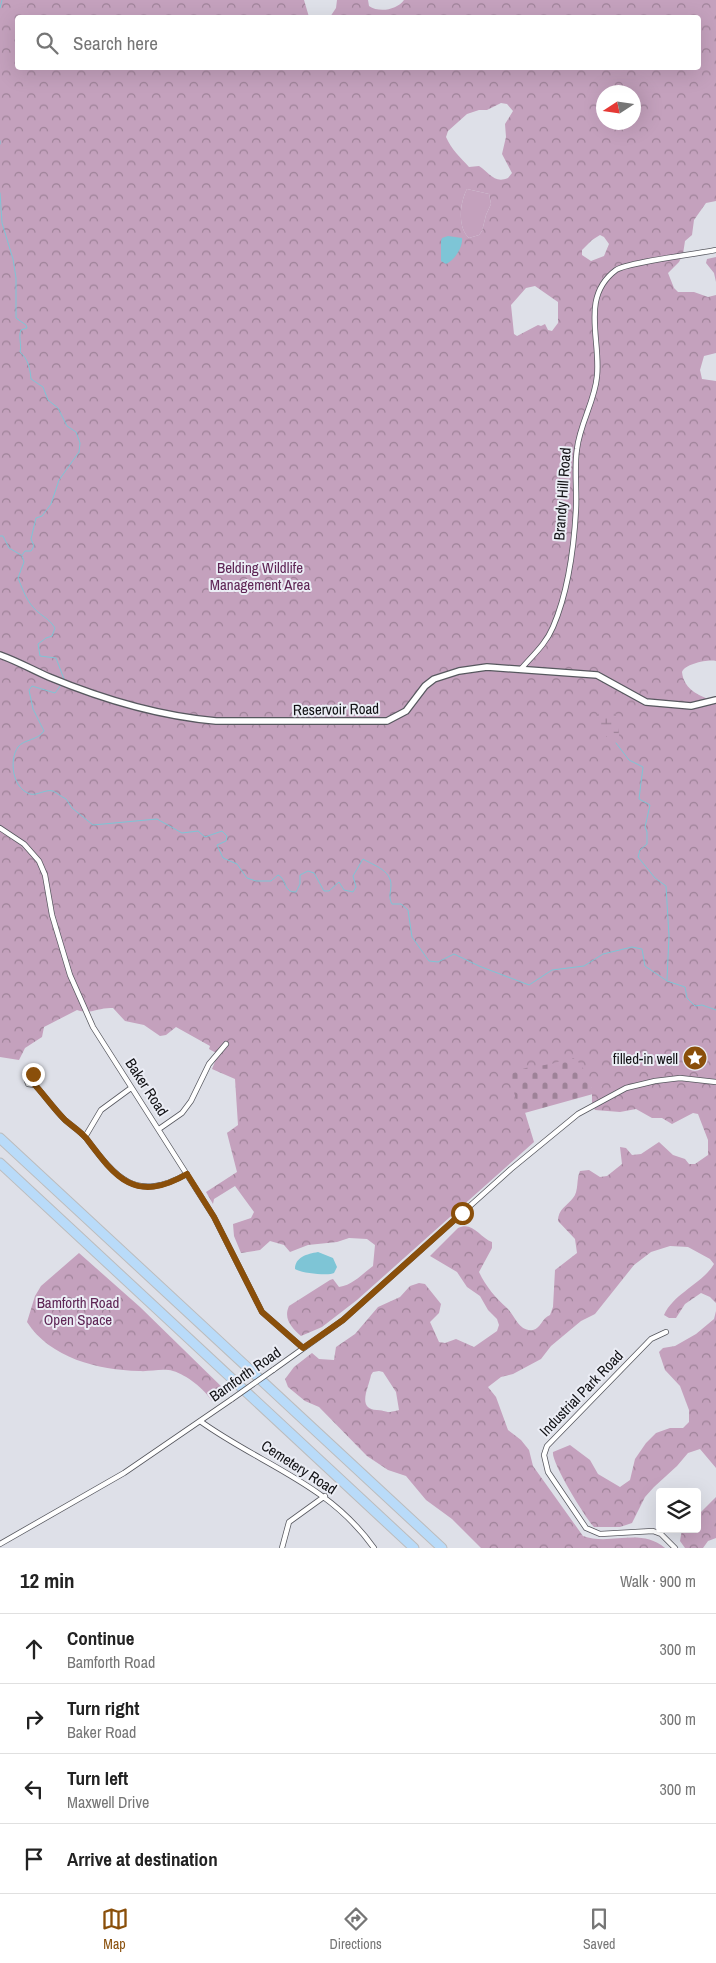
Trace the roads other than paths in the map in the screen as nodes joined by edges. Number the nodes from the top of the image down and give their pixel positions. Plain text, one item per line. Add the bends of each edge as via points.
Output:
1 (716, 250) edge
2 (0, 655) edge
3 (520, 669) junction
4 (716, 700) edge
5 (0, 828) edge
6 (226, 1044) dead end
7 (716, 1082) edge
8 (35, 1085) dead end
9 (131, 1088) junction
10 (159, 1129) junction
11 (85, 1137) junction
12 (0, 1138) edge
13 (0, 1163) edge
14 (187, 1174) junction
15 (666, 1332) dead end
16 (303, 1348) junction
17 (200, 1421) junction
18 (325, 1496) junction
19 (0, 1544) edge
20 (282, 1548) edge
21 (374, 1548) edge
22 (414, 1548) edge
23 (442, 1548) edge
24 (675, 1548) edge

1 - 3 street, Brandy Hill Road via 622,267 609,277 598,294 593,310 598,376 577,446 574,527 564,590 552,628 542,646
2 - 3 street, Reservoir Road via 78,688 128,704 192,719 216,721 387,721 406,711 434,679 487,667
3 - 4 street, Reservoir Road via 597,675 646,702 691,706
5 - 9 street, Baker Road via 24,844 39,861 45,875 52,915 80,1002
6 - 10 street via 209,1064 182,1113
7 - 16 street, Bamforth Road via 680,1078 655,1081 626,1088 578,1114 511,1169 343,1320
8 - 11 street via 65,1120
9 - 10 street, Baker Road
9 - 11 street via 101,1110
10 - 14 street, Baker Road
11 - 14 street via 112,1172 140,1186 156,1187
12 - 23 highway
13 - 22 highway
14 - 16 street, Baker Road via 214,1217 262,1312
15 - 24 street, Industrial Park Road via 651,1339 598,1391 547,1446 544,1455 548,1472 580,1521 592,1532 652,1531 661,1534
16 - 17 street, Bamforth Road, bridge
17 - 18 street, Cemetery Road
17 - 19 street, Bamforth Road via 124,1473
18 - 20 street via 289,1522
18 - 21 street, Cemetery Road via 349,1517

